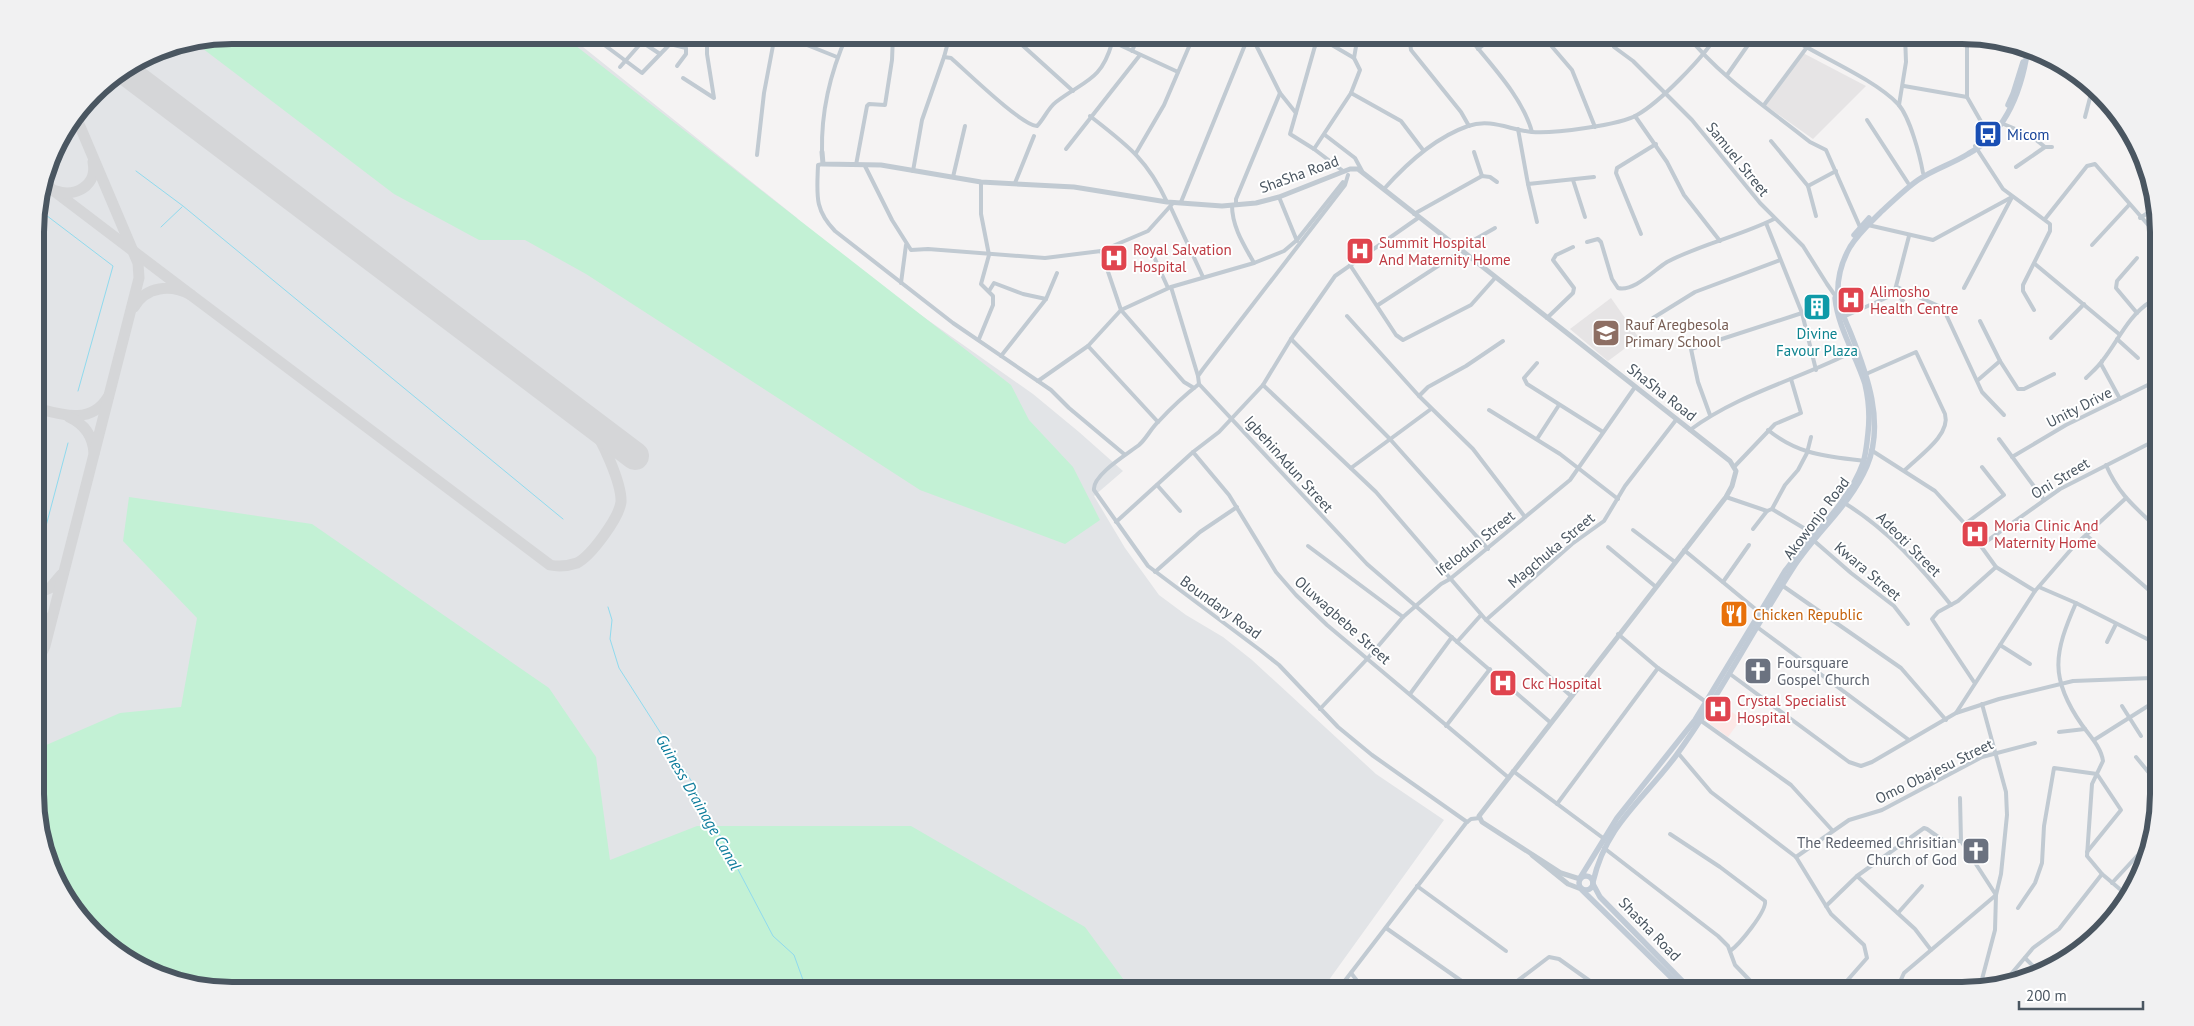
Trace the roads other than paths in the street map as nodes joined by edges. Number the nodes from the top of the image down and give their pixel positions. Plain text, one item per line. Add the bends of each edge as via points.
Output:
1 (603, 44) edge
2 (639, 44) edge
3 (647, 44) edge
4 (707, 44) edge
5 (773, 44) edge
6 (804, 44) edge
7 (843, 44) edge
8 (893, 44) edge
9 (948, 44) edge
10 (1021, 44) edge
11 (1112, 44) edge
12 (1114, 44) edge
13 (1135, 44) edge
14 (1190, 44) edge
15 (1246, 44) edge
16 (1255, 44) edge
17 (1333, 44) edge
18 (1356, 44) edge
19 (1410, 44) edge
20 (1474, 44) edge
21 (1485, 44) edge
22 (1550, 44) edge
23 (1694, 44) edge
24 (1711, 44) edge
25 (1749, 44) edge
26 (1800, 44) edge
27 (1809, 44) edge
28 (1905, 44) edge
29 (1967, 44) edge
30 (1315, 46) edge
31 (1614, 47) dead end
32 (1806, 48) junction
33 (1478, 49) junction
34 (1132, 51) junction
35 (660, 54) junction
36 (2023, 54) edge
37 (1140, 55) junction
38 (1703, 55) junction
39 (2027, 55) edge
40 (837, 57) junction
41 (944, 57) junction
42 (1354, 58) junction
43 (625, 61) junction
44 (677, 66) dead end
45 (620, 67) dead end
46 (1178, 72) junction
47 (1727, 75) junction
48 (682, 78) dead end
49 (1904, 86) junction
50 (1074, 91) junction
51 (1280, 93) junction
52 (1351, 93) junction
53 (1665, 95) junction
54 (2091, 95) edge
55 (1968, 97) junction
56 (1764, 105) junction
57 (1899, 105) junction
58 (1296, 113) junction
59 (1090, 116) junction
60 (1635, 116) junction
61 (2085, 118) dead end
62 (1867, 120) dead end
63 (2000, 123) junction
64 (965, 126) dead end
65 (1468, 126) junction
66 (1595, 127) junction
67 (1518, 129) junction
68 (1532, 132) junction
69 (1991, 133) junction
70 (1324, 135) junction
71 (1034, 136) dead end
72 (1772, 141) dead end
73 (1656, 144) junction
74 (1976, 147) junction
75 (2045, 147) junction
76 (2052, 147) dead end
77 (1066, 149) dead end
78 (1314, 149) junction
79 (1423, 150) junction
80 (822, 152) joint
81 (1474, 152) dead end
82 (1136, 153) junction
83 (757, 155) dead end
84 (822, 164) junction
85 (856, 166) junction
86 (865, 166) junction
87 (2016, 167) dead end
88 (1354, 168) junction
89 (913, 171) junction
90 (1343, 171) junction
91 (1836, 171) junction
92 (1923, 173) junction
93 (1363, 174) junction
94 (1348, 175) junction
95 (1482, 176) junction
96 (953, 177) junction
97 (1594, 177) dead end
98 (1574, 180) junction
99 (981, 182) junction
100 (1497, 182) dead end
101 (1015, 183) junction
102 (1908, 183) junction
103 (1528, 184) junction
104 (1808, 186) junction
105 (1384, 189) junction
106 (1278, 197) junction
107 (2012, 197) junction
108 (1167, 202) junction
109 (1174, 202) junction
110 (1181, 202) junction
111 (1328, 203) junction
112 (1234, 205) junction
113 (2129, 205) junction
114 (1171, 208) junction
115 (2149, 212) edge
116 (1416, 216) junction
117 (1816, 216) dead end
118 (1585, 217) dead end
119 (2140, 218) junction
120 (1774, 219) junction
121 (2045, 219) junction
122 (1537, 222) dead end
123 (1766, 223) junction
124 (1868, 225) junction
125 (1860, 227) junction
126 (1495, 228) dead end
127 (2150, 228) edge
128 (1641, 234) dead end
129 (1909, 236) junction
130 (1297, 240) junction
131 (1720, 241) junction
132 (1587, 242) dead end
133 (906, 245) junction
134 (2092, 245) dead end
135 (1296, 246) junction
136 (1573, 247) dead end
137 (1460, 250) junction
138 (1101, 251) junction
139 (990, 255) junction
140 (2137, 258) dead end
141 (1155, 259) dead end
142 (1780, 260) junction
143 (1254, 263) junction
144 (2035, 264) junction
145 (1350, 265) junction
146 (1057, 273) dead end
147 (1203, 277) junction
148 (1495, 278) junction
149 (901, 283) junction
150 (1170, 287) junction
151 (1896, 288) junction
152 (1964, 288) dead end
153 (989, 290) junction
154 (1836, 294) junction
155 (1046, 299) junction
156 (2150, 302) edge
157 (2084, 304) junction
158 (1378, 305) junction
159 (1120, 310) junction
160 (2034, 310) dead end
161 (1910, 311) dead end
162 (1802, 313) junction
163 (2137, 313) junction
164 (1348, 316) dead end
165 (1844, 317) junction
166 (1547, 318) junction
167 (1653, 318) dead end
168 (1980, 321) dead end
169 (2119, 334) junction
170 (2051, 338) dead end
171 (979, 339) junction
172 (1290, 339) junction
173 (2117, 339) junction
174 (1503, 341) dead end
175 (1088, 346) junction
176 (1854, 351) junction
177 (1001, 356) junction
178 (2138, 358) dead end
179 (2000, 361) junction
180 (2102, 361) junction
181 (1537, 363) dead end
182 (1816, 370) junction
183 (1866, 374) junction
184 (2054, 374) dead end
185 (1198, 376) junction
186 (2086, 378) dead end
187 (1791, 379) junction
188 (1978, 380) junction
189 (1038, 381) junction
190 (1198, 384) junction
191 (2150, 384) edge
192 (1263, 385) junction
193 (1635, 387) junction
194 (1194, 388) junction
195 (1419, 396) junction
196 (2120, 399) junction
197 (1559, 405) junction
198 (1431, 408) junction
199 (1489, 410) dead end
200 (1710, 415) junction
201 (2004, 415) dead end
202 (1231, 418) junction
203 (1676, 420) junction
204 (1158, 422) junction
205 (1690, 430) junction
206 (1768, 430) junction
207 (1602, 432) junction
208 (1810, 437) dead end
209 (1389, 438) junction
210 (1537, 439) junction
211 (1999, 440) dead end
212 (2150, 443) edge
213 (1871, 450) junction
214 (1193, 452) junction
215 (1807, 453) junction
216 (1124, 454) junction
217 (2012, 457) junction
218 (1864, 461) junction
219 (2106, 465) junction
220 (1734, 467) junction
221 (1982, 467) dead end
222 (1351, 468) junction
223 (1578, 468) junction
224 (1905, 470) junction
225 (1157, 485) junction
226 (1726, 497) junction
227 (1618, 499) junction
228 (2125, 499) junction
229 (2044, 500) junction
230 (1846, 504) junction
231 (1237, 507) junction
232 (1772, 509) junction
233 (1180, 511) dead end
234 (1767, 511) junction
235 (1525, 517) junction
236 (1116, 522) junction
237 (2150, 522) edge
238 (1965, 524) junction
239 (1753, 529) dead end
240 (1633, 530) dead end
241 (2086, 535) junction
242 (1814, 537) junction
243 (1308, 546) dead end
244 (1749, 546) dead end
245 (1980, 546) junction
246 (1608, 547) dead end
247 (1488, 549) junction
248 (1684, 550) junction
249 (1675, 562) junction
250 (1996, 567) junction
251 (1155, 572) junction
252 (1450, 580) junction
253 (1723, 582) junction
254 (1782, 586) junction
255 (1656, 587) junction
256 (2039, 587) junction
257 (2035, 591) junction
258 (2150, 591) edge
259 (2076, 603) junction
260 (1951, 605) junction
261 (1414, 606) junction
262 (1759, 612) junction
263 (1481, 615) junction
264 (1403, 617) junction
265 (1486, 620) junction
266 (1908, 624) dead end
267 (2116, 624) junction
268 (1757, 627) junction
269 (1751, 632) junction
270 (1618, 634) junction
271 (1452, 637) junction
272 (2150, 641) edge
273 (1457, 642) junction
274 (2107, 642) dead end
275 (2000, 645) junction
276 (1368, 658) junction
277 (2030, 664) dead end
278 (1658, 668) junction
279 (1490, 669) junction
280 (1730, 674) junction
281 (2150, 678) edge
282 (1974, 682) junction
283 (2060, 683) junction
284 (1410, 694) junction
285 (1571, 696) junction
286 (1706, 702) junction
287 (1982, 704) junction
288 (2150, 705) edge
289 (2122, 706) dead end
290 (1320, 709) junction
291 (1956, 713) junction
292 (2130, 717) junction
293 (1700, 720) junction
294 (1946, 720) junction
295 (1552, 723) junction
296 (1446, 726) junction
297 (2086, 729) junction
298 (2059, 732) dead end
299 (2141, 736) dead end
300 (1909, 740) junction
301 (2094, 740) junction
302 (2035, 743) dead end
303 (1996, 752) junction
304 (1674, 755) junction
305 (2136, 756) dead end
306 (1513, 771) junction
307 (2097, 774) junction
308 (2150, 774) edge
309 (1509, 778) junction
310 (1960, 798) dead end
311 (1557, 804) junction
312 (1480, 818) junction
313 (1467, 822) junction
314 (1832, 830) junction
315 (1670, 834) dead end
316 (1603, 838) junction
317 (1961, 841) junction
318 (1604, 848) junction
319 (2141, 851) edge
320 (2087, 852) junction
321 (1530, 853) junction
322 (1796, 857) junction
323 (2102, 874) junction
324 (1857, 876) junction
325 (1580, 878) junction
326 (1593, 883) junction
327 (2112, 883) junction
328 (1417, 886) junction
329 (1922, 886) dead end
330 (1581, 889) junction
331 (2123, 892) edge
332 (1996, 895) junction
333 (1826, 906) junction
334 (2018, 908) dead end
335 (1898, 913) junction
336 (1386, 928) junction
337 (1506, 950) dead end
338 (1931, 950) junction
339 (1730, 951) junction
340 (2025, 958) junction
341 (2034, 968) edge
342 (1351, 973) junction
343 (2008, 977) edge
344 (1981, 981) edge
345 (1344, 982) edge
346 (1358, 982) edge
347 (1463, 982) dead end
348 (1515, 982) edge
349 (1591, 982) edge
350 (1676, 982) edge
351 (1683, 982) edge
352 (1751, 982) edge
353 (1847, 982) edge
354 (1900, 982) edge

1 - 43 street
2 - 43 street
3 - 35 street
4 - 48 street via 714,98
5 - 83 street
6 - 40 street
7 - 40 street
8 - 85 street via 885,104 867,106
9 - 41 street
10 - 50 street
11 - 50 street via 1107,61 1095,76
12 - 34 street
13 - 34 street
14 - 46 street
15 - 110 street
16 - 51 street
17 - 42 street
18 - 42 street
19 - 65 street via 1411,50 1461,112
20 - 33 street
21 - 33 street
22 - 66 street via 1572,70
23 - 38 street
24 - 38 street
25 - 47 street
26 - 32 street
27 - 32 street
28 - 49 street
29 - 55 street
30 - 58 street
31 - 53 street, Samuel Street via 1633,61
32 - 56 street
32 - 57 street via 1862,78
33 - 68 street via 1520,105
34 - 37 street
35 - 43 street via 642,73
35 - 44 street via 670,44 686,48 686,54
36 - 69 main road, Akowonjo Road via 2013,94
37 - 46 street
37 - 59 street
38 - 47 street
38 - 53 street
39 - 63 main road, Akowonjo Road via 2021,84
40 - 80 street via 827,92
41 - 50 street via 951,58 1006,107 1034,126 1039,125 1056,102
41 - 89 street via 922,120
42 - 52 street via 1360,70
43 - 45 street
46 - 82 street via 1164,105
47 - 56 street
49 - 55 street
49 - 57 street
51 - 58 street
51 - 112 street
52 - 70 street
52 - 79 street via 1401,121
53 - 60 street
53 - 120 street, Samuel Street via 1692,120
54 - 61 street
55 - 69 street via 1975,113
56 - 91 street via 1810,142 1826,150
57 - 92 street via 1919,152
58 - 78 street via 1290,134
59 - 77 street
59 - 82 street
60 - 66 street
60 - 73 street
62 - 102 street
63 - 69 main road, Akowonjo Road
63 - 75 street via 2030,135
64 - 96 street
65 - 67 street via 1486,123
65 - 79 street
66 - 68 street
67 - 68 street
67 - 103 street
69 - 74 main road, Akowonjo Road
70 - 78 street
70 - 93 street via 1355,158
71 - 101 street
72 - 104 street
73 - 128 street via 1617,168 1616,172
73 - 131 street via 1684,195
74 - 92 main road, Akowonjo Road
74 - 107 street via 2003,189
74 - 124 main road, Akowonjo Road via 1917,181
75 - 76 street
75 - 87 street
78 - 90 street
79 - 105 street
80 - 84 street
81 - 95 street
82 - 108 street via 1157,180
84 - 85 street, ShaSha Road
84 - 149 street via 818,165 817,195 824,219 835,232
85 - 86 street, ShaSha Road
86 - 89 street, ShaSha Road via 882,165
86 - 133 street
88 - 90 street, ShaSha Road
88 - 93 street, ShaSha Road
88 - 94 street
89 - 96 street, ShaSha Road
90 - 106 street, ShaSha Road
91 - 104 street
91 - 125 street
92 - 102 main road, Akowonjo Road
93 - 105 street, ShaSha Road
94 - 111 street
94 - 111 street via 1345,185
95 - 100 street
95 - 116 street
96 - 99 street, ShaSha Road
97 - 98 street
98 - 103 street
98 - 118 street
99 - 101 street, ShaSha Road
99 - 139 street via 981,214
101 - 108 street, ShaSha Road via 1074,187
102 - 125 main road, Akowonjo Road
103 - 122 street
104 - 117 street
105 - 116 street, ShaSha Road
106 - 112 street, ShaSha Road
106 - 130 street
107 - 121 street
107 - 129 street via 1940,238 1924,240
107 - 152 street
108 - 109 street, ShaSha Road
109 - 110 street, ShaSha Road
109 - 114 street
110 - 112 street, ShaSha Road
111 - 130 street
111 - 135 street
112 - 143 street via 1233,219 1238,234
113 - 119 street
113 - 121 street via 2093,163 2087,166
113 - 134 street
114 - 138 street via 1148,231
114 - 147 street
115 - 119 street
116 - 137 street, ShaSha Road
116 - 145 street
119 - 127 street
120 - 123 street
120 - 154 street, Samuel Street via 1803,246
121 - 144 street via 2050,224 2050,231
123 - 131 street
123 - 142 street
124 - 129 street
124 - 154 main road, Akowonjo Road via 1845,257
125 - 154 main road, Akowonjo Road via 1843,255 1835,280
126 - 137 street
129 - 151 street
130 - 135 street
130 - 143 street via 1284,251
131 - 132 street via 1668,262 1622,289 1612,279 1600,240
133 - 139 street via 911,250
133 - 149 street
135 - 185 street
136 - 166 street via 1556,255 1554,260 1574,288 1573,293
137 - 148 street, ShaSha Road
137 - 158 street
138 - 139 street via 1045,258
138 - 159 street
139 - 153 street via 981,284
140 - 163 street via 2117,281 2116,288
141 - 150 street
142 - 162 street
142 - 167 street via 1695,292
143 - 147 street
144 - 157 street
144 - 160 street via 2023,291
145 - 158 street
145 - 172 street via 1335,276
146 - 155 street
147 - 150 street
148 - 158 street via 1471,305 1406,340 1396,335
148 - 166 street, ShaSha Road
149 - 171 street
150 - 159 street
150 - 185 street
151 - 161 street
151 - 165 street via 1888,297
151 - 188 street via 1943,308
153 - 155 street via 994,283
153 - 171 street via 993,305
154 - 165 main road, Akowonjo Road
154 - 176 main road, Akowonjo Road via 1839,318
155 - 177 street
156 - 163 street
157 - 169 street
157 - 170 street
159 - 175 street
159 - 194 street via 1184,382
162 - 182 street
162 - 200 street via 1691,349
163 - 169 street
164 - 195 street
165 - 176 main road, Akowonjo Road
166 - 193 street, ShaSha Road
168 - 179 street
169 - 173 street
171 - 177 street
172 - 192 street
172 - 209 street
173 - 178 street
173 - 180 street
174 - 195 street via 1428,387
175 - 189 street
175 - 204 street
176 - 182 street
176 - 183 main road, Akowonjo Road
176 - 218 main road, Akowonjo Road via 1869,407
177 - 189 street
179 - 184 street via 2018,388 2024,389
179 - 188 street
180 - 186 street
180 - 196 street
181 - 197 street via 1524,381
182 - 187 street
183 - 213 main road, Akowonjo Road via 1872,393
183 - 224 street via 1916,352 1945,414 1946,423 1941,434
185 - 190 street
187 - 200 street
187 - 206 street via 1801,413
188 - 201 street via 1982,392
189 - 216 street
190 - 194 street, Boundary Road
190 - 202 street, IgbehinAdun Street
191 - 196 street, Unity Drive
192 - 202 street
192 - 222 street
193 - 203 street, ShaSha Road
193 - 207 street, Ifelodun Street
194 - 204 street, Boundary Road
195 - 198 street
196 - 217 street, Unity Drive via 2066,425
197 - 207 street
197 - 210 street
198 - 209 street
198 - 235 street via 1473,449
199 - 210 street
200 - 205 street
202 - 214 street
202 - 261 street, IgbehinAdun Street via 1319,515
203 - 205 street, ShaSha Road
203 - 227 street, Magchuka Street
204 - 216 street, Boundary Road via 1139,444
205 - 220 street, ShaSha Road via 1730,460
206 - 215 street via 1793,448
206 - 220 street
207 - 223 street, Ifelodun Street
208 - 215 street
209 - 222 street
209 - 247 street
210 - 223 street
211 - 217 street
212 - 219 street, Oni Street
213 - 224 street
213 - 230 main road, Akowonjo Road via 1868,464
214 - 225 street
214 - 231 street, Oluwagbebe Street
215 - 218 street
215 - 232 street
216 - 236 street, Boundary Road via 1094,486
217 - 229 street
218 - 242 main road, Akowonjo Road via 1842,502
219 - 228 street
219 - 229 street, Oni Street
220 - 226 street via 1734,480
221 - 238 street via 2004,495
222 - 252 street
223 - 227 street
223 - 235 street, Ifelodun Street via 1566,484
224 - 238 street via 1935,491
225 - 233 street
225 - 236 street
226 - 234 street
226 - 248 street
227 - 265 street, Magchuka Street via 1604,521 1572,544
228 - 237 street
228 - 241 street
229 - 245 street, Oni Street
230 - 242 main road, Akowonjo Road
230 - 260 street, Adeoti Street via 1877,525 1924,572
231 - 251 street via 1200,532
231 - 276 street, Oluwagbebe Street via 1276,572 1296,595
232 - 234 street
232 - 242 street, Kwara Street
234 - 239 street
235 - 247 street, Ifelodun Street
236 - 251 street, Boundary Road
238 - 245 street
240 - 249 street
241 - 256 street
241 - 258 street
242 - 254 main road, Akowonjo Road
242 - 262 main road, Akowonjo Road
242 - 266 street, Kwara Street via 1894,606
243 - 264 street
244 - 253 street
245 - 250 street
246 - 255 street
247 - 252 street, Ifelodun Street
248 - 249 street
248 - 253 street
249 - 255 street
250 - 257 street
250 - 260 street
251 - 290 street, Boundary Road via 1279,665
252 - 261 street, Ifelodun Street
252 - 263 street
253 - 262 street
254 - 268 main road, Akowonjo Road
254 - 294 street via 1901,668
255 - 270 street
256 - 257 street
256 - 259 street
257 - 275 street
259 - 267 street
259 - 283 street via 2059,646
260 - 282 street via 1932,619
261 - 264 street, Ifelodun Street
261 - 271 street, IgbehinAdun Street
262 - 269 main road, Akowonjo Road
263 - 265 street
263 - 273 street
264 - 276 street, Ifelodun Street
265 - 285 street
267 - 272 street
267 - 274 street
268 - 269 main road, Akowonjo Road
268 - 300 street
269 - 280 main road, Akowonjo Road
269 - 286 main road, Akowonjo Road
270 - 278 street
270 - 285 street
271 - 273 street, IgbehinAdun Street
271 - 284 street
273 - 279 street, IgbehinAdun Street
275 - 277 street
275 - 282 street
276 - 284 street, Oluwagbebe Street
276 - 290 street, Ifelodun Street
278 - 286 street
278 - 311 street
279 - 295 street, IgbehinAdun Street
279 - 296 street
280 - 293 main road, Akowonjo Road
280 - 300 street via 1857,766 1872,762
281 - 283 street
282 - 291 street
283 - 287 street
283 - 297 street
284 - 296 street, Oluwagbebe Street
285 - 295 street
286 - 304 main road, Akowonjo Road
287 - 291 street
287 - 303 street
288 - 292 street
289 - 292 street
290 - 313 street, Boundary Road via 1372,755
291 - 294 street
292 - 299 street
292 - 301 street
293 - 304 main road, Akowonjo Road
293 - 314 street via 1791,785
294 - 300 street
295 - 306 street
296 - 309 street, Oluwagbebe Street
297 - 298 street
297 - 301 street
301 - 307 street via 2103,761
302 - 303 street, Omo Obajesu Street
303 - 314 street, Omo Obajesu Street via 1882,810 1849,820
303 - 332 street via 2007,805
304 - 316 main road, Akowonjo Road via 1631,800
304 - 318 main road, Akowonjo Road via 1632,805
304 - 322 street via 1711,792
305 - 308 street
306 - 309 street
306 - 311 street
307 - 320 street via 2092,784
307 - 320 street via 2121,810
307 - 334 street via 2054,768 2044,826 2041,869
309 - 312 street
310 - 317 street
311 - 316 street
312 - 313 street
312 - 321 street
313 - 328 street
314 - 322 street, Omo Obajesu Street
315 - 339 street via 1765,901 1763,911
316 - 325 main road, Akowonjo Road
317 - 324 street via 1944,841 1926,828
317 - 332 street
318 - 326 main road, Akowonjo Road
318 - 339 street via 1718,936
319 - 327 street
320 - 323 street
321 - 325 street via 1561,873
321 - 330 street via 1568,884
322 - 333 street
323 - 327 street
323 - 340 street via 2059,929
324 - 333 street
324 - 335 street
325 - 326 main road via 1588,876
325 - 330 main road
326 - 330 main road via 1590,889
326 - 351 main road, Shasha Road via 1600,897
327 - 331 street
328 - 336 street
328 - 337 street
329 - 335 street
330 - 350 main road, Shasha Road
332 - 338 street
332 - 344 street via 1995,930
333 - 353 street via 1867,952 1864,964
335 - 338 street
336 - 342 street
336 - 347 street
338 - 354 street via 1904,973
339 - 352 street via 1735,965
340 - 341 street
340 - 343 street
342 - 345 street
342 - 346 street
348 - 349 street via 1547,957 1559,959

